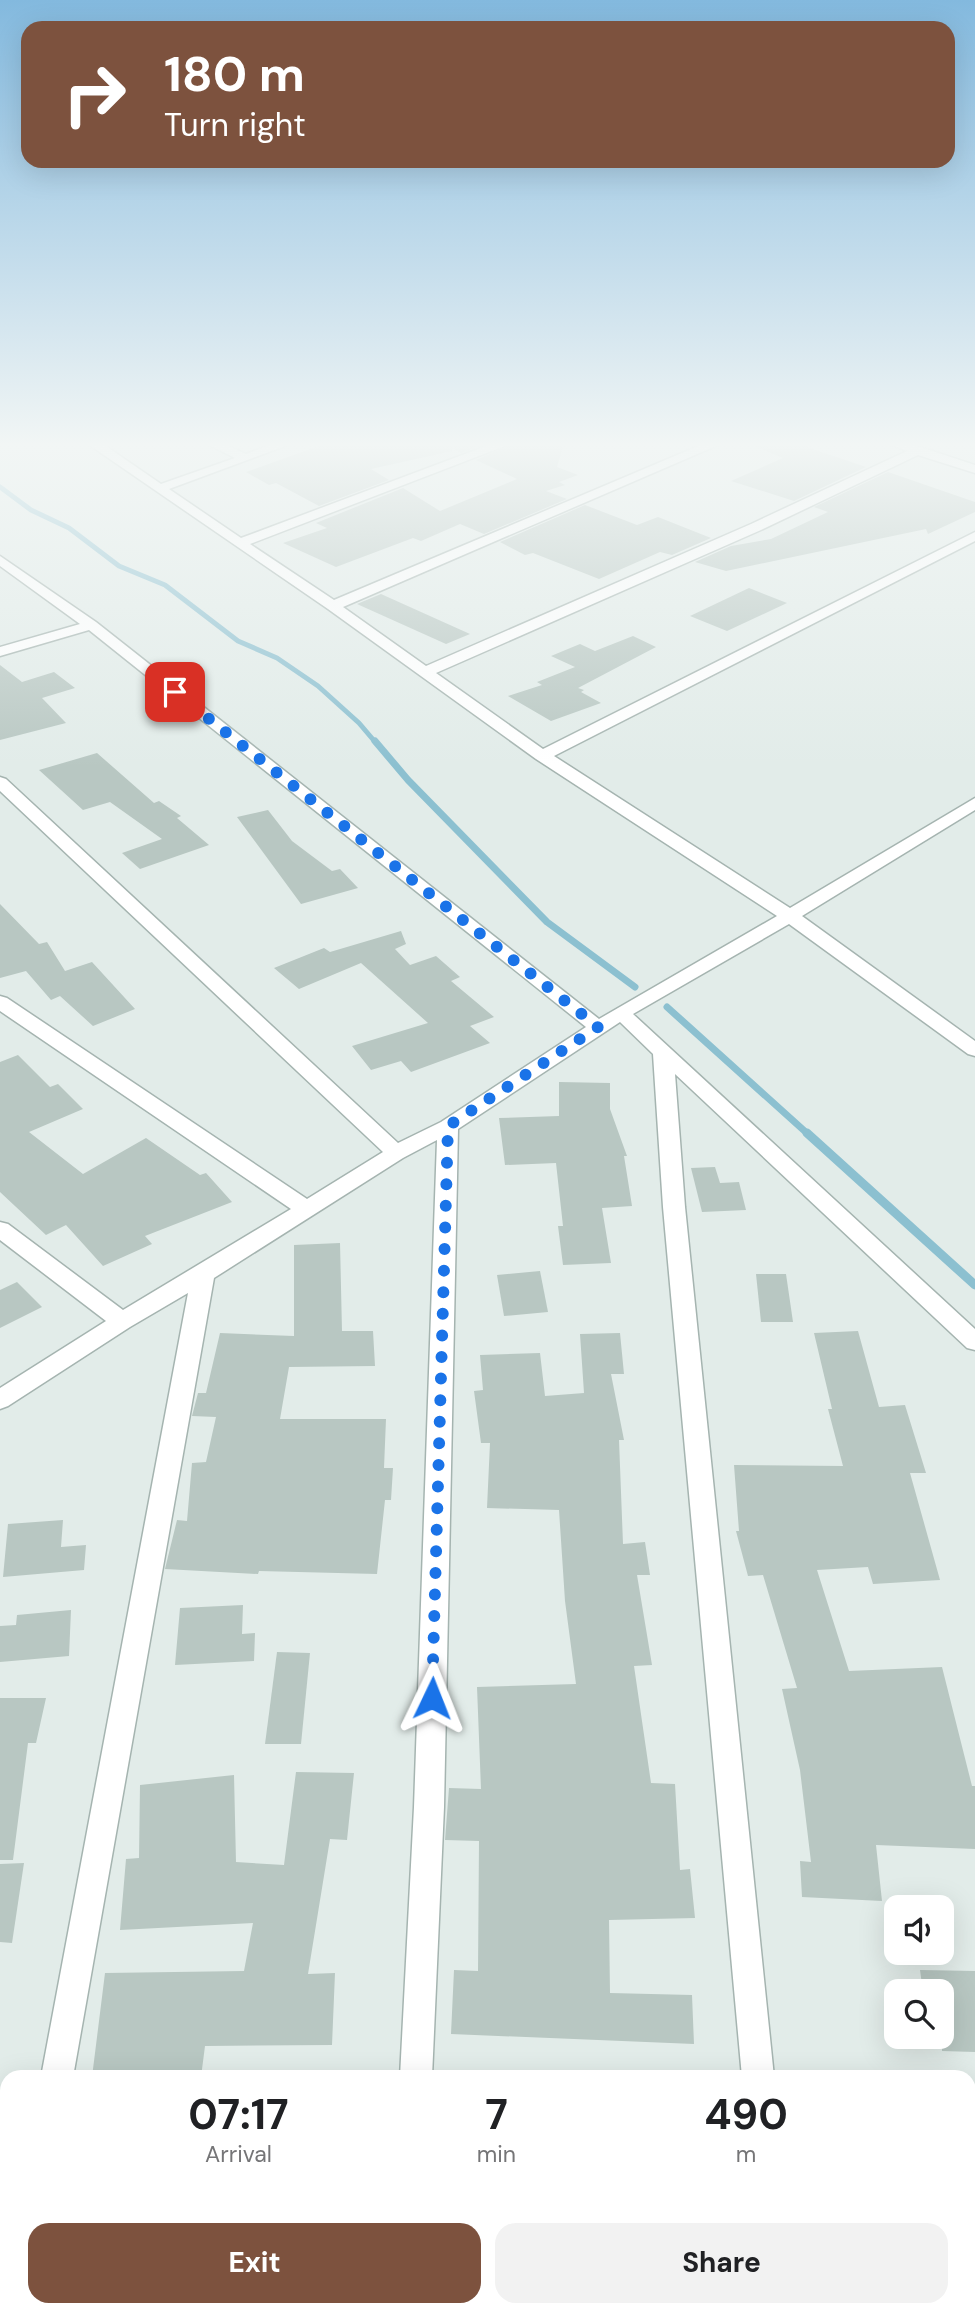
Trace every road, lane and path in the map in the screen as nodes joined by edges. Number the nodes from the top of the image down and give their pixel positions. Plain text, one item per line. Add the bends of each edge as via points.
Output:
1 (250, 550) edge
2 (465, 550) edge
3 (702, 550) edge
4 (947, 550) edge
5 (0, 560) edge
6 (333, 606) junction
7 (91, 625) junction
8 (0, 652) edge
9 (425, 672) junction
10 (542, 756) junction
11 (0, 782) edge
12 (975, 803) edge
13 (790, 916) junction
14 (0, 1002) edge
15 (621, 1013) junction
16 (598, 1027) junction
17 (971, 1042) edge
18 (663, 1052) junction
19 (695, 1082) junction
20 (666, 1100) junction
21 (448, 1126) junction
22 (396, 1153) junction
23 (306, 1209) junction
24 (0, 1229) edge
25 (203, 1274) junction
26 (122, 1321) junction
27 (975, 1342) edge
28 (0, 1400) edge
29 (58, 2070) edge
30 (416, 2070) edge
31 (757, 2070) edge

1 - 6 street
2 - 6 street
3 - 9 street
4 - 10 street
5 - 7 street
6 - 9 street
7 - 8 street
7 - 16 street
9 - 10 street
10 - 13 street
11 - 22 street
12 - 13 street
13 - 15 street
13 - 17 street
14 - 23 street
15 - 16 street
15 - 18 street
16 - 21 street
18 - 19 street
18 - 20 street
19 - 20 street
19 - 27 street
20 - 31 street
21 - 22 street
21 - 30 street
22 - 23 street
23 - 25 street
24 - 26 street
25 - 26 street
25 - 29 street
26 - 28 street

